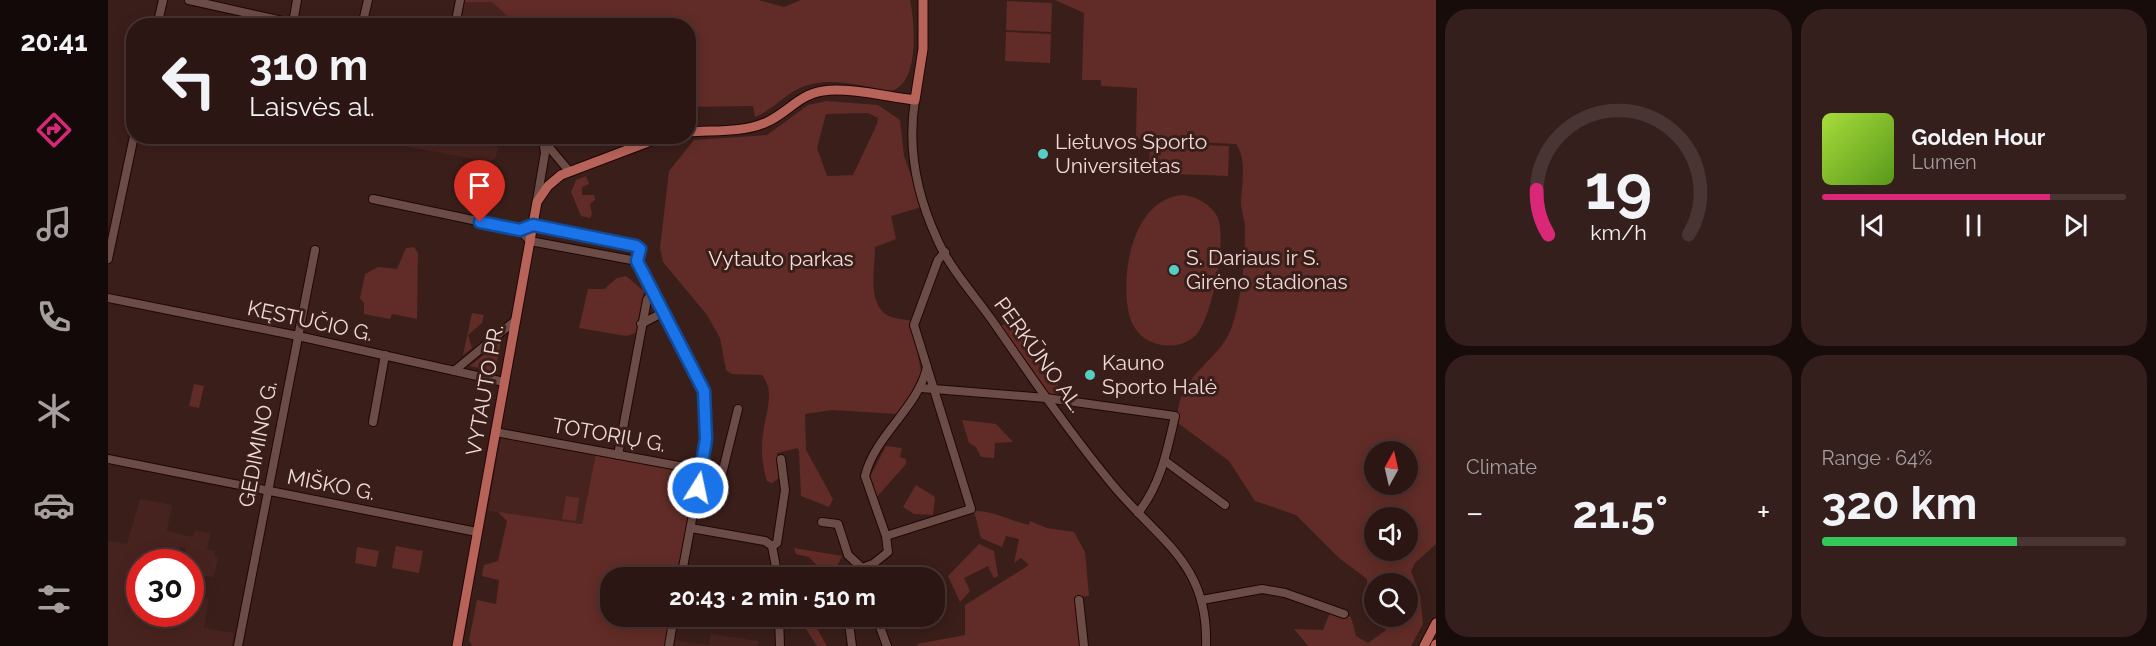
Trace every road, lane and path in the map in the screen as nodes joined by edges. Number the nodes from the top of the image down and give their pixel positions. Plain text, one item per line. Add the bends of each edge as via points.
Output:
1 (163, 0) edge
2 (189, 0) edge
3 (297, 0) edge
4 (368, 0) edge
5 (460, 0) edge
6 (923, 0) edge
7 (159, 18) edge
8 (270, 18) edge
9 (294, 18) edge
10 (364, 18) edge
11 (457, 18) edge
12 (915, 100) junction
13 (696, 132) edge
14 (132, 144) edge
15 (543, 144) edge
16 (546, 144) edge
17 (642, 144) edge
18 (569, 171) junction
19 (374, 200) dead end
20 (537, 202) junction
21 (533, 225) junction
22 (520, 230) junction
23 (530, 241) junction
24 (315, 250) dead end
25 (945, 252) junction
26 (108, 259) edge
27 (637, 261) junction
28 (653, 291) junction
29 (108, 298) edge
30 (664, 312) junction
31 (516, 320) junction
32 (642, 324) junction
33 (298, 336) junction
34 (385, 356) junction
35 (928, 365) junction
36 (454, 371) junction
37 (504, 382) junction
38 (921, 388) junction
39 (935, 389) junction
40 (1046, 398) junction
41 (738, 410) dead end
42 (373, 422) dead end
43 (495, 432) junction
44 (618, 454) junction
45 (108, 459) edge
46 (781, 459) dead end
47 (1165, 461) junction
48 (701, 470) junction
49 (268, 490) junction
50 (1225, 505) dead end
51 (1138, 513) junction
52 (822, 522) dead end
53 (691, 528) junction
54 (477, 532) junction
55 (886, 536) junction
56 (772, 546) junction
57 (684, 567) edge
58 (776, 567) edge
59 (860, 567) edge
60 (863, 567) edge
61 (1079, 600) dead end
62 (1202, 600) junction
63 (1344, 614) dead end
64 (1436, 623) edge
65 (672, 627) edge
66 (779, 627) edge
67 (849, 627) edge
68 (880, 627) edge
69 (238, 646) edge
70 (457, 646) edge
71 (669, 646) edge
72 (780, 646) edge
73 (852, 646) edge
74 (887, 646) edge
75 (1084, 646) edge
76 (1206, 646) edge
77 (1424, 646) edge

1 - 7 street
2 - 8 street
3 - 9 street
4 - 10 street
5 - 11 street
6 - 12 main road via 923,49
12 - 13 main road via 820,91 752,128
12 - 25 street, PERKŪNO AL. via 912,161 932,228
14 - 26 street
15 - 20 street, VYTAUTO PR. via 545,153
16 - 18 street
17 - 18 main road
18 - 20 main road via 554,180
19 - 22 street
20 - 21 main road, VYTAUTO PR.
21 - 22 street
21 - 23 main road, VYTAUTO PR.
21 - 27 street via 636,246 640,249
22 - 23 street
23 - 27 street
23 - 31 main road, VYTAUTO PR.
24 - 33 street, GEDIMINO G.
25 - 35 street via 938,260 914,322
25 - 40 street, PERKŪNO AL.
27 - 28 street
28 - 30 street
28 - 32 street via 646,300
29 - 33 street, KĘSTUČIO G.
30 - 32 street
30 - 48 street via 704,391 706,439
31 - 36 street
31 - 37 main road, VYTAUTO PR.
32 - 44 street
33 - 34 street, KĘSTUČIO G.
33 - 49 street, GEDIMINO G.
34 - 36 street, KĘSTUČIO G.
34 - 42 street
35 - 38 street
35 - 39 street
36 - 37 street, KĘSTUČIO G.
37 - 43 main road, VYTAUTO PR.
38 - 39 street
38 - 55 street via 871,460 865,476
39 - 40 street
39 - 55 street via 971,509
40 - 47 street via 1174,416
40 - 51 street, PERKŪNO AL.
41 - 48 street, TOTORIŲ G. via 722,474
43 - 44 street, TOTORIŲ G.
43 - 54 main road, VYTAUTO PR.
44 - 48 street, TOTORIŲ G.
45 - 49 street, MIŠKO G.
46 - 56 street via 784,497 777,543
47 - 50 street
47 - 51 street via 1151,497
48 - 53 street
49 - 54 street, MIŠKO G.
49 - 69 street, GEDIMINO G.
51 - 62 street, PERKŪNO AL. via 1185,563
52 - 59 street via 838,524 848,555
53 - 56 street via 765,541
53 - 57 street
54 - 70 main road, VYTAUTO PR.
55 - 60 street via 889,546 884,557
56 - 58 street
61 - 75 street
62 - 63 street via 1262,590 1285,593
62 - 76 street, PERKŪNO AL.
64 - 77 main road
65 - 71 street
66 - 72 street
67 - 73 street
68 - 74 street

